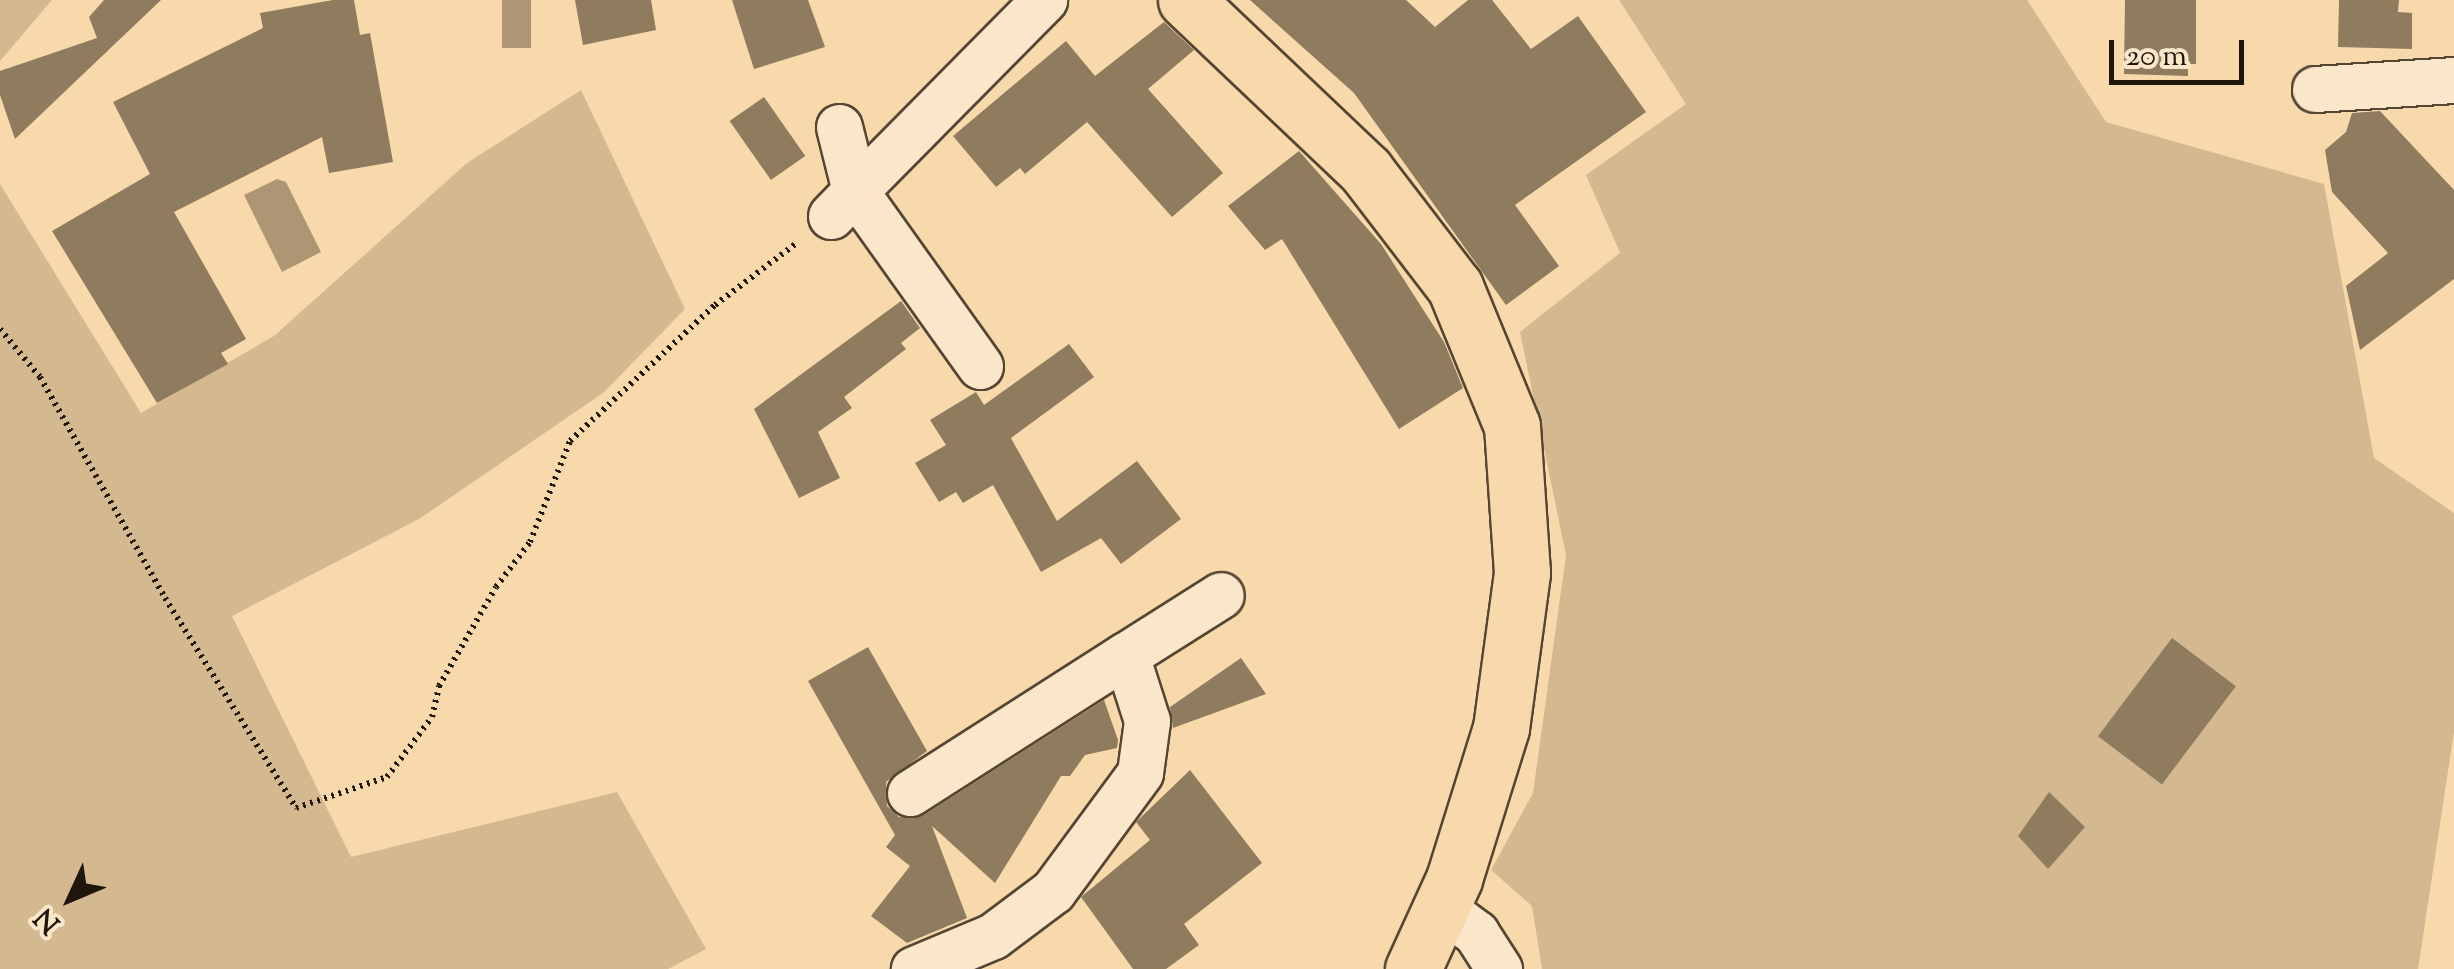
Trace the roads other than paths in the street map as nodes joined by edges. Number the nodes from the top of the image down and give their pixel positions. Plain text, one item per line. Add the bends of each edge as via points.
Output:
1 (1044, 0) edge
2 (1186, 0) edge
3 (2454, 80) edge
4 (2315, 89) dead end
5 (839, 127) dead end
6 (843, 204) junction
7 (980, 366) dead end
8 (1222, 595) dead end
9 (1126, 655) junction
10 (910, 793) dead end
11 (1440, 907) junction
12 (914, 969) edge
13 (1412, 969) edge
14 (1498, 969) edge

1 - 6 street
2 - 11 main road via 1366,171 1455,287 1512,426 1522,573 1501,728
3 - 4 street
5 - 6 street
6 - 7 street
8 - 9 street
9 - 10 street
9 - 12 street via 1147,722 1140,773 1053,890 993,936
11 - 13 main road
11 - 14 street via 1476,933

